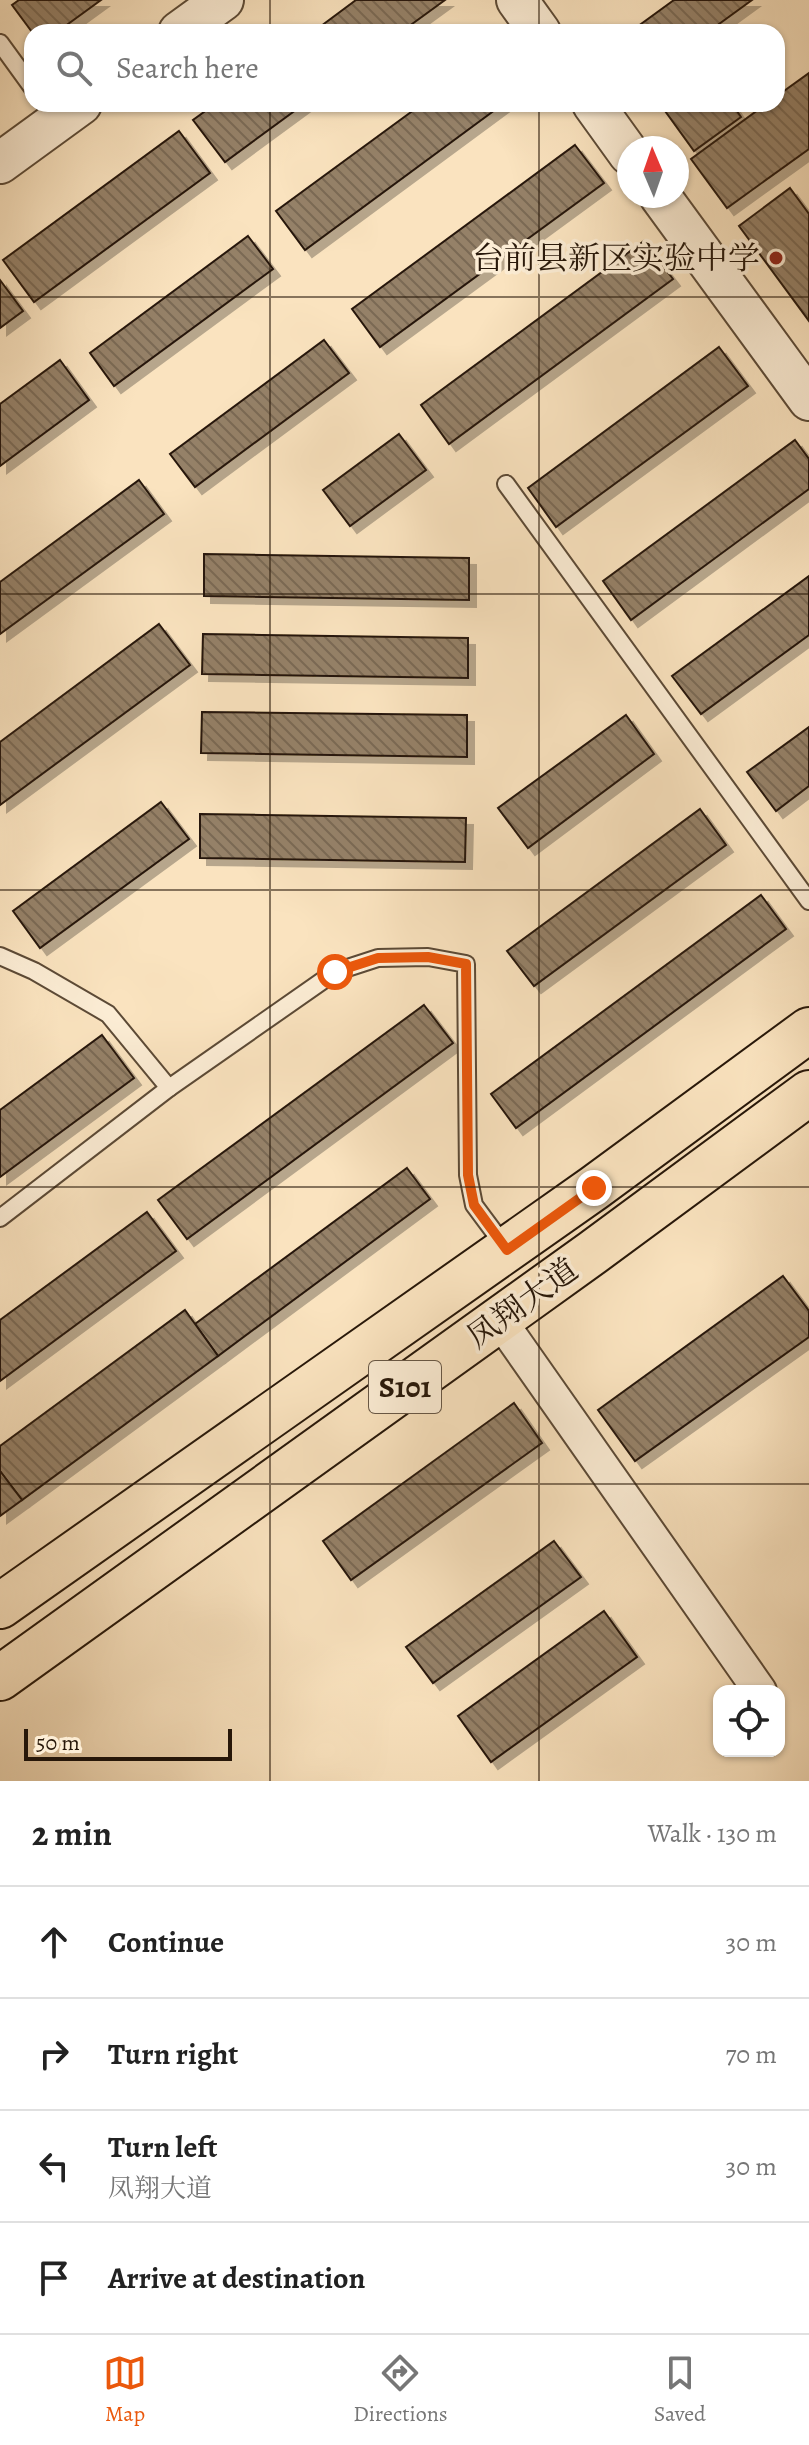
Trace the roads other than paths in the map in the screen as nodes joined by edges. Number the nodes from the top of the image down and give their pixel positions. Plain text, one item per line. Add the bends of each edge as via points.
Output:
1 (223, 0) edge
2 (517, 0) edge
3 (190, 24) edge
4 (534, 24) edge
5 (0, 43) edge
6 (24, 76) edge
7 (59, 112) edge
8 (599, 112) edge
9 (617, 137) edge
10 (0, 163) edge
11 (669, 208) edge
12 (807, 393) edge
13 (506, 484) dead end
14 (809, 901) edge
15 (0, 956) edge
16 (809, 1030) edge
17 (169, 1088) junction
18 (809, 1093) edge
19 (0, 1218) edge
20 (507, 1250) junction
21 (499, 1319) junction
22 (0, 1606) edge
23 (6, 1676) edge
24 (756, 1685) edge

1 - 3 street
2 - 4 street
5 - 6 lane
7 - 10 street
8 - 9 street
11 - 12 street
13 - 14 lane
15 - 17 lane via 108,1014
16 - 20 main road, 凤翔大道 / S101
17 - 19 lane
17 - 20 lane via 335,972 378,958 428,957 466,964 468,1175 474,1205
18 - 21 main road, 凤翔大道 / S101
20 - 22 main road, 凤翔大道 / S101
21 - 23 main road, 凤翔大道 / S101
21 - 24 street

